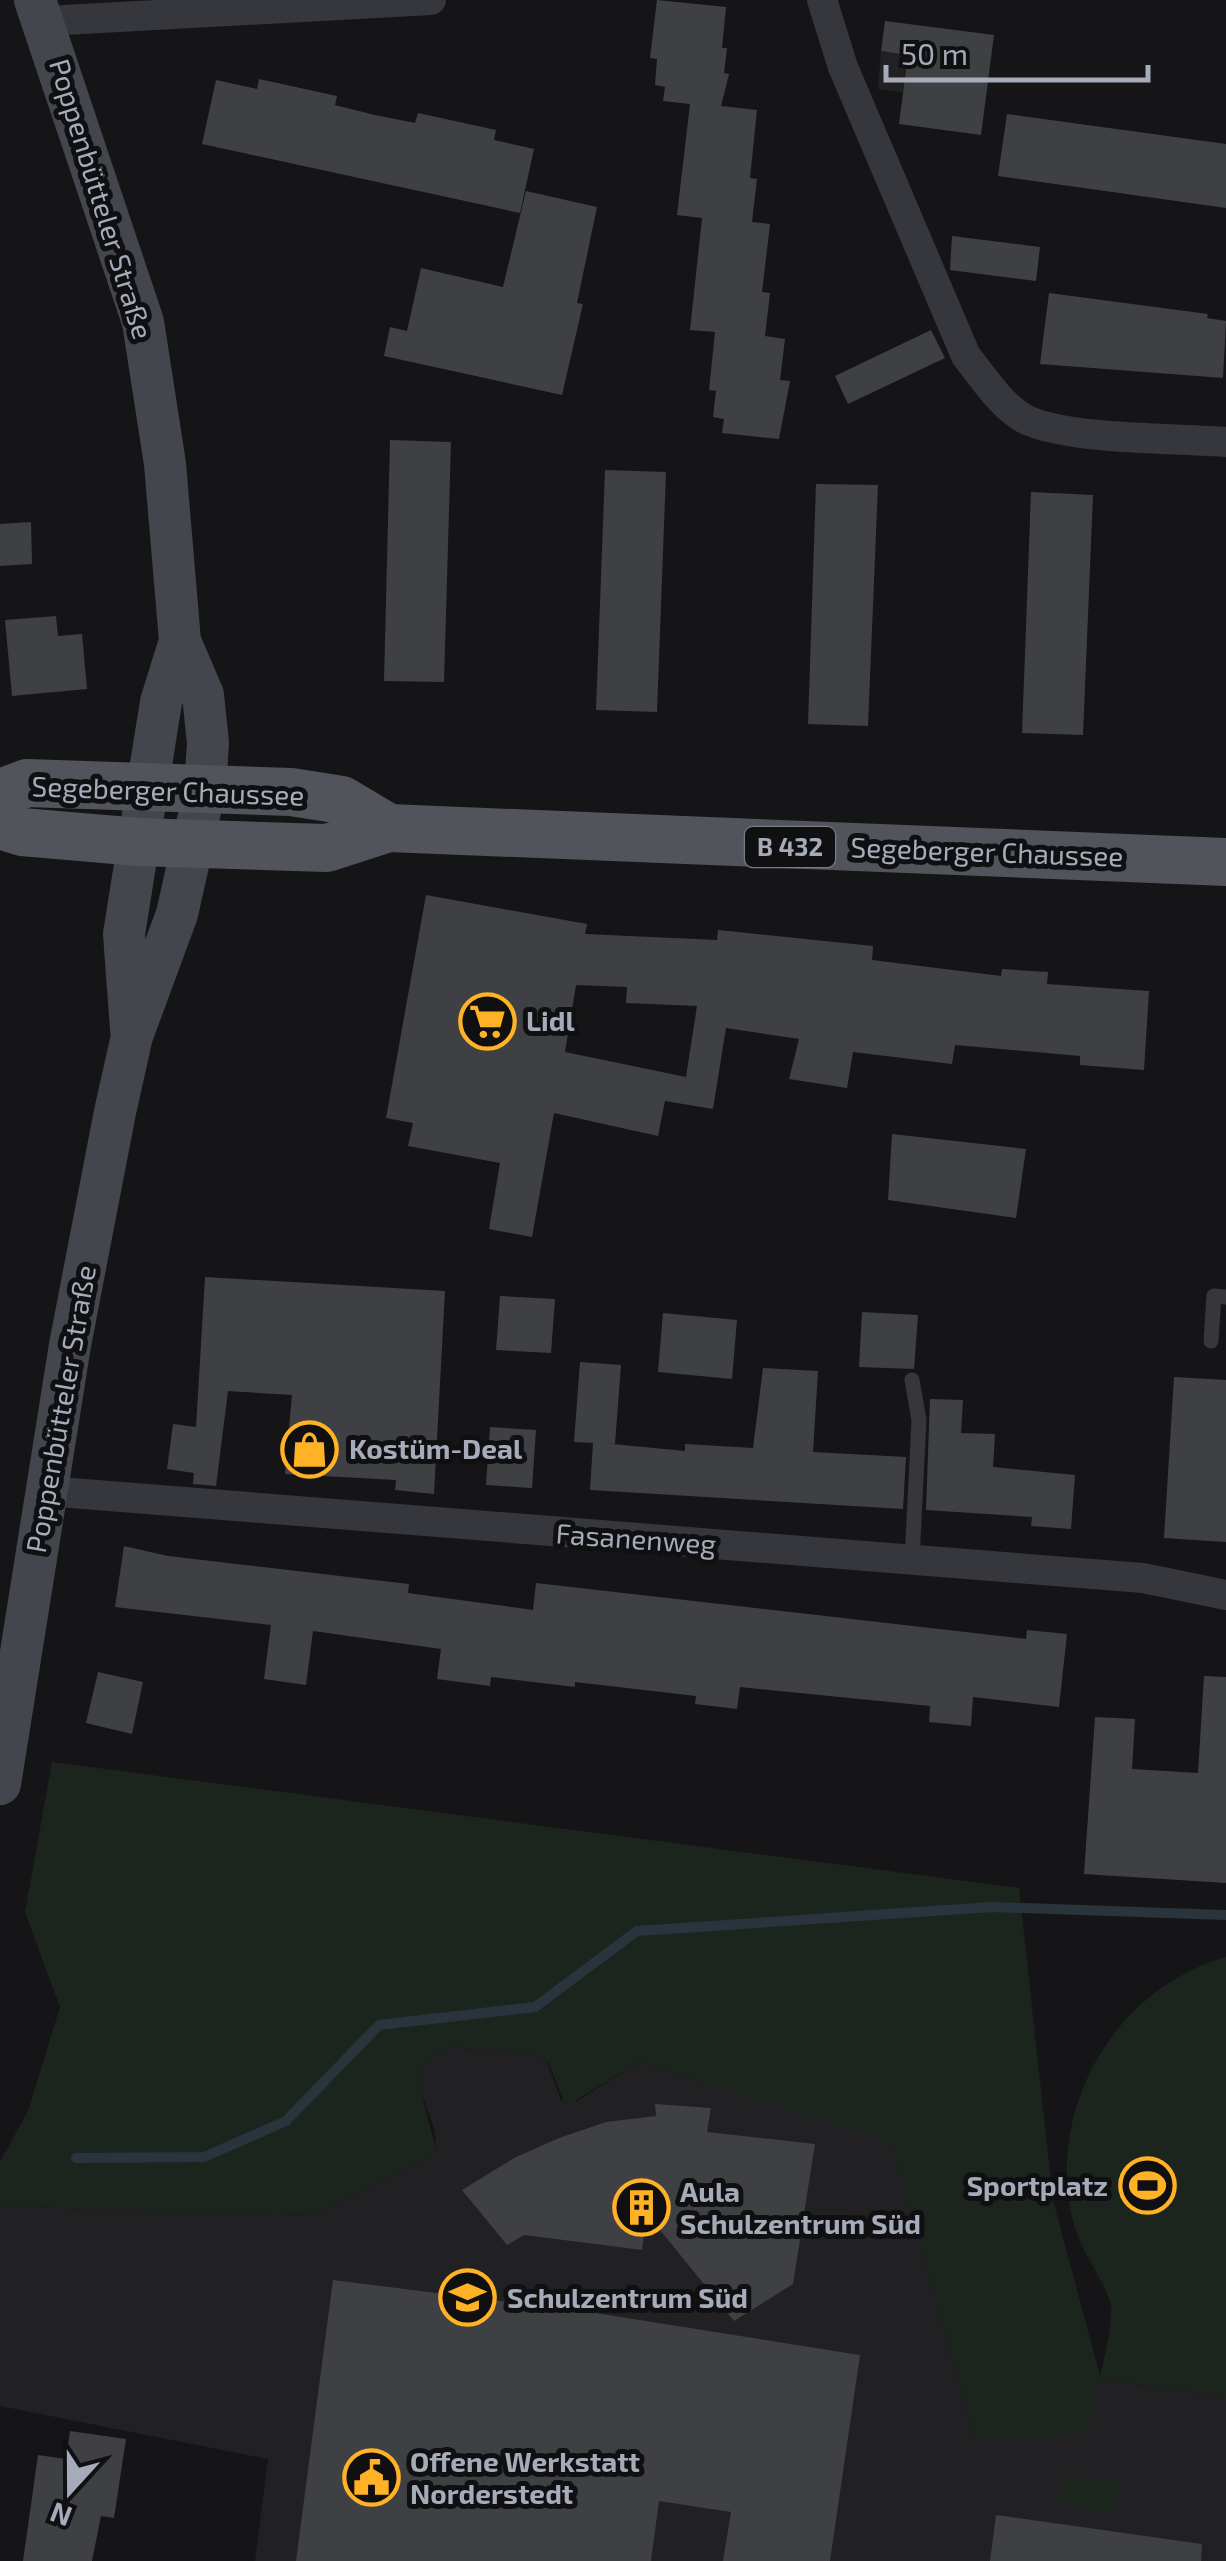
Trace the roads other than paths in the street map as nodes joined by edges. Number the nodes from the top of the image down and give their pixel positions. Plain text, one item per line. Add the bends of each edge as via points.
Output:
1 (431, 0) edge
2 (822, 0) edge
3 (41, 11) edge
4 (1226, 442) edge
5 (180, 641) junction
6 (150, 786) junction
7 (205, 789) junction
8 (0, 793) edge
9 (0, 825) edge
10 (389, 828) junction
11 (139, 842) junction
12 (195, 843) junction
13 (1226, 862) edge
14 (132, 1036) junction
15 (1226, 1296) edge
16 (1210, 1340) dead end
17 (912, 1380) dead end
18 (46, 1491) junction
19 (912, 1560) junction
20 (1226, 1595) edge
21 (0, 1784) edge

1 - 3 street
2 - 4 street via 966,356 998,396 1024,418 1055,428
3 - 5 main road, Poppenbütteler Straße via 143,322 165,464
5 - 6 main road, Poppenbütteler Straße via 160,702
5 - 7 main road, Poppenbütteler Straße via 203,695
6 - 7 main road, Segeberger Chaussee / B 432
6 - 8 main road, Segeberger Chaussee / B 432 via 27,783
6 - 11 main road, Poppenbütteler Straße
7 - 10 main road, Segeberger Chaussee / B 432 via 342,800
7 - 12 main road, Poppenbütteler Straße
9 - 11 main road, Segeberger Chaussee / B 432
10 - 12 main road, Segeberger Chaussee / B 432 via 327,848
10 - 13 main road, Segeberger Chaussee / B 432
11 - 12 main road, Segeberger Chaussee / B 432
11 - 14 main road, Poppenbütteler Straße via 124,934
12 - 14 main road, Poppenbütteler Straße via 166,954
14 - 18 main road, Poppenbütteler Straße
15 - 16 lane via 1214,1296
17 - 19 lane via 919,1420
18 - 19 street, Fasanenweg
18 - 21 main road, Poppenbütteler Straße
19 - 20 street, Fasanenweg via 1144,1578

